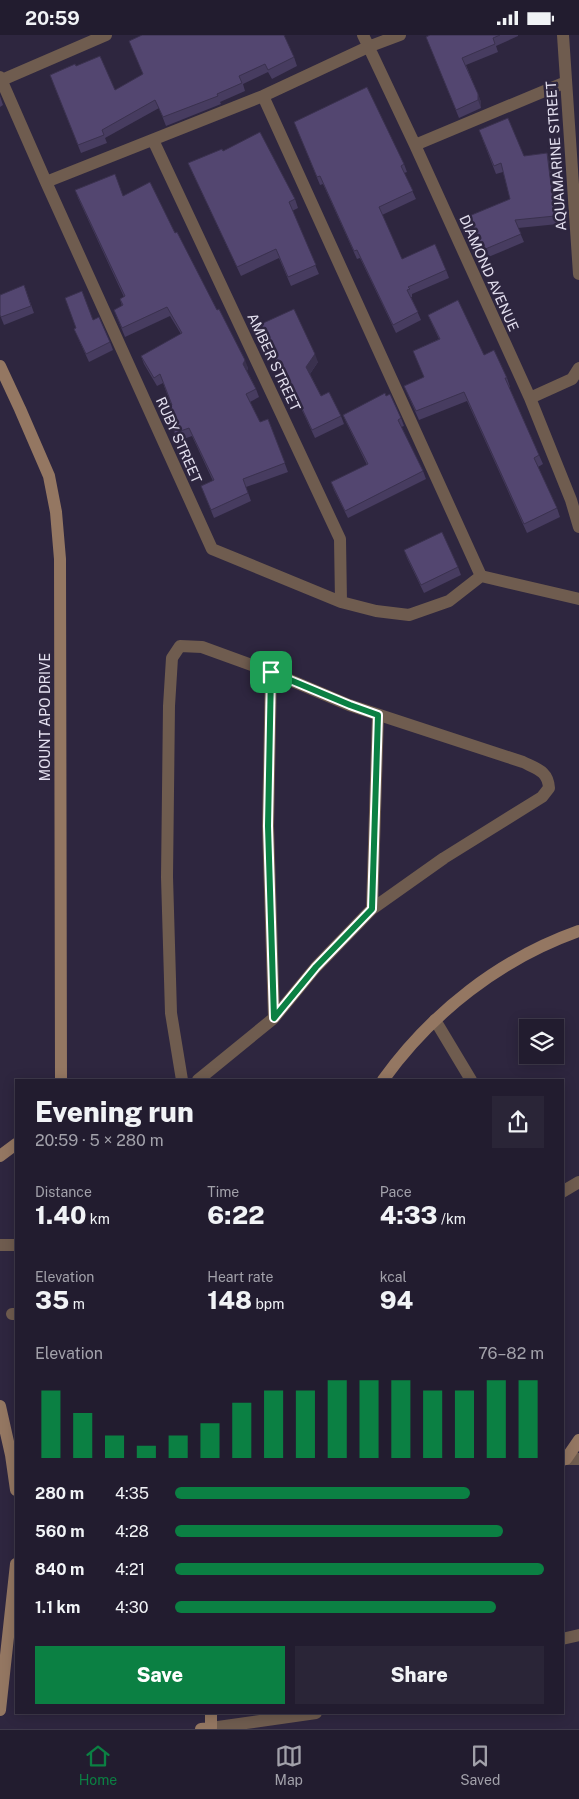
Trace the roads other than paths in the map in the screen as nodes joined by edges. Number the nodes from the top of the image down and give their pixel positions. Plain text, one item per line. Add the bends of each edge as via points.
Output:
1 (106, 35) edge
2 (363, 35) edge
3 (400, 35) edge
4 (563, 35) edge
5 (368, 47) junction
6 (1, 79) edge
7 (566, 82) junction
8 (263, 96) junction
9 (154, 140) junction
10 (415, 145) junction
11 (46, 182) junction
12 (579, 274) edge
13 (0, 366) edge
14 (579, 368) edge
15 (530, 398) junction
16 (579, 527) edge
17 (482, 576) junction
18 (579, 599) edge
19 (341, 602) junction
20 (271, 672) junction
21 (378, 715) junction
22 (372, 909) junction
23 (579, 931) edge
24 (274, 1018) junction
25 (435, 1020) junction
26 (61, 1079) edge
27 (182, 1079) edge
28 (199, 1079) edge
29 (384, 1079) edge
30 (470, 1079) edge
31 (15, 1145) edge
32 (0, 1156) edge
33 (579, 1182) edge
34 (564, 1192) edge
35 (0, 1245) edge
36 (15, 1245) edge
37 (0, 1406) edge
38 (12, 1436) edge
39 (579, 1440) edge
40 (14, 1455) edge
41 (569, 1459) edge
42 (15, 1472) edge
43 (15, 1574) edge
44 (579, 1635) edge
45 (564, 1639) edge
46 (0, 1710) edge
47 (211, 1714) edge
48 (309, 1714) edge
49 (206, 1729) edge

1 - 6 street
2 - 5 street, DIAMOND AVENUE
3 - 5 street
4 - 7 street, AQUAMARINE STREET
5 - 8 street
5 - 10 street, DIAMOND AVENUE
6 - 11 street, RUBY STREET
7 - 10 street
7 - 12 street, AQUAMARINE STREET
8 - 9 street
8 - 17 street
9 - 11 street
9 - 19 street, AMBER STREET via 340,539
10 - 15 street, DIAMOND AVENUE
11 - 19 street, RUBY STREET via 212,549
13 - 26 street, MOUNT APO DRIVE via 49,476 56,512 60,559
14 - 15 street via 572,379
15 - 16 street, DIAMOND AVENUE
17 - 18 street
17 - 19 street, RUBY STREET via 449,601 409,615
20 - 21 street
20 - 24 street via 268,826
20 - 27 street via 202,647 180,646 172,658 168,877 171,1013
21 - 22 street
21 - 22 street via 522,762 541,771 548,780 549,788 542,797 444,858
22 - 24 street via 316,967
23 - 25 street via 510,963
24 - 28 street
25 - 29 street
25 - 30 street
31 - 32 street
33 - 34 street
35 - 36 street
37 - 38 street
38 - 40 street
39 - 41 street
40 - 42 street
43 - 46 street
44 - 45 street
47 - 49 street
48 - 49 street

